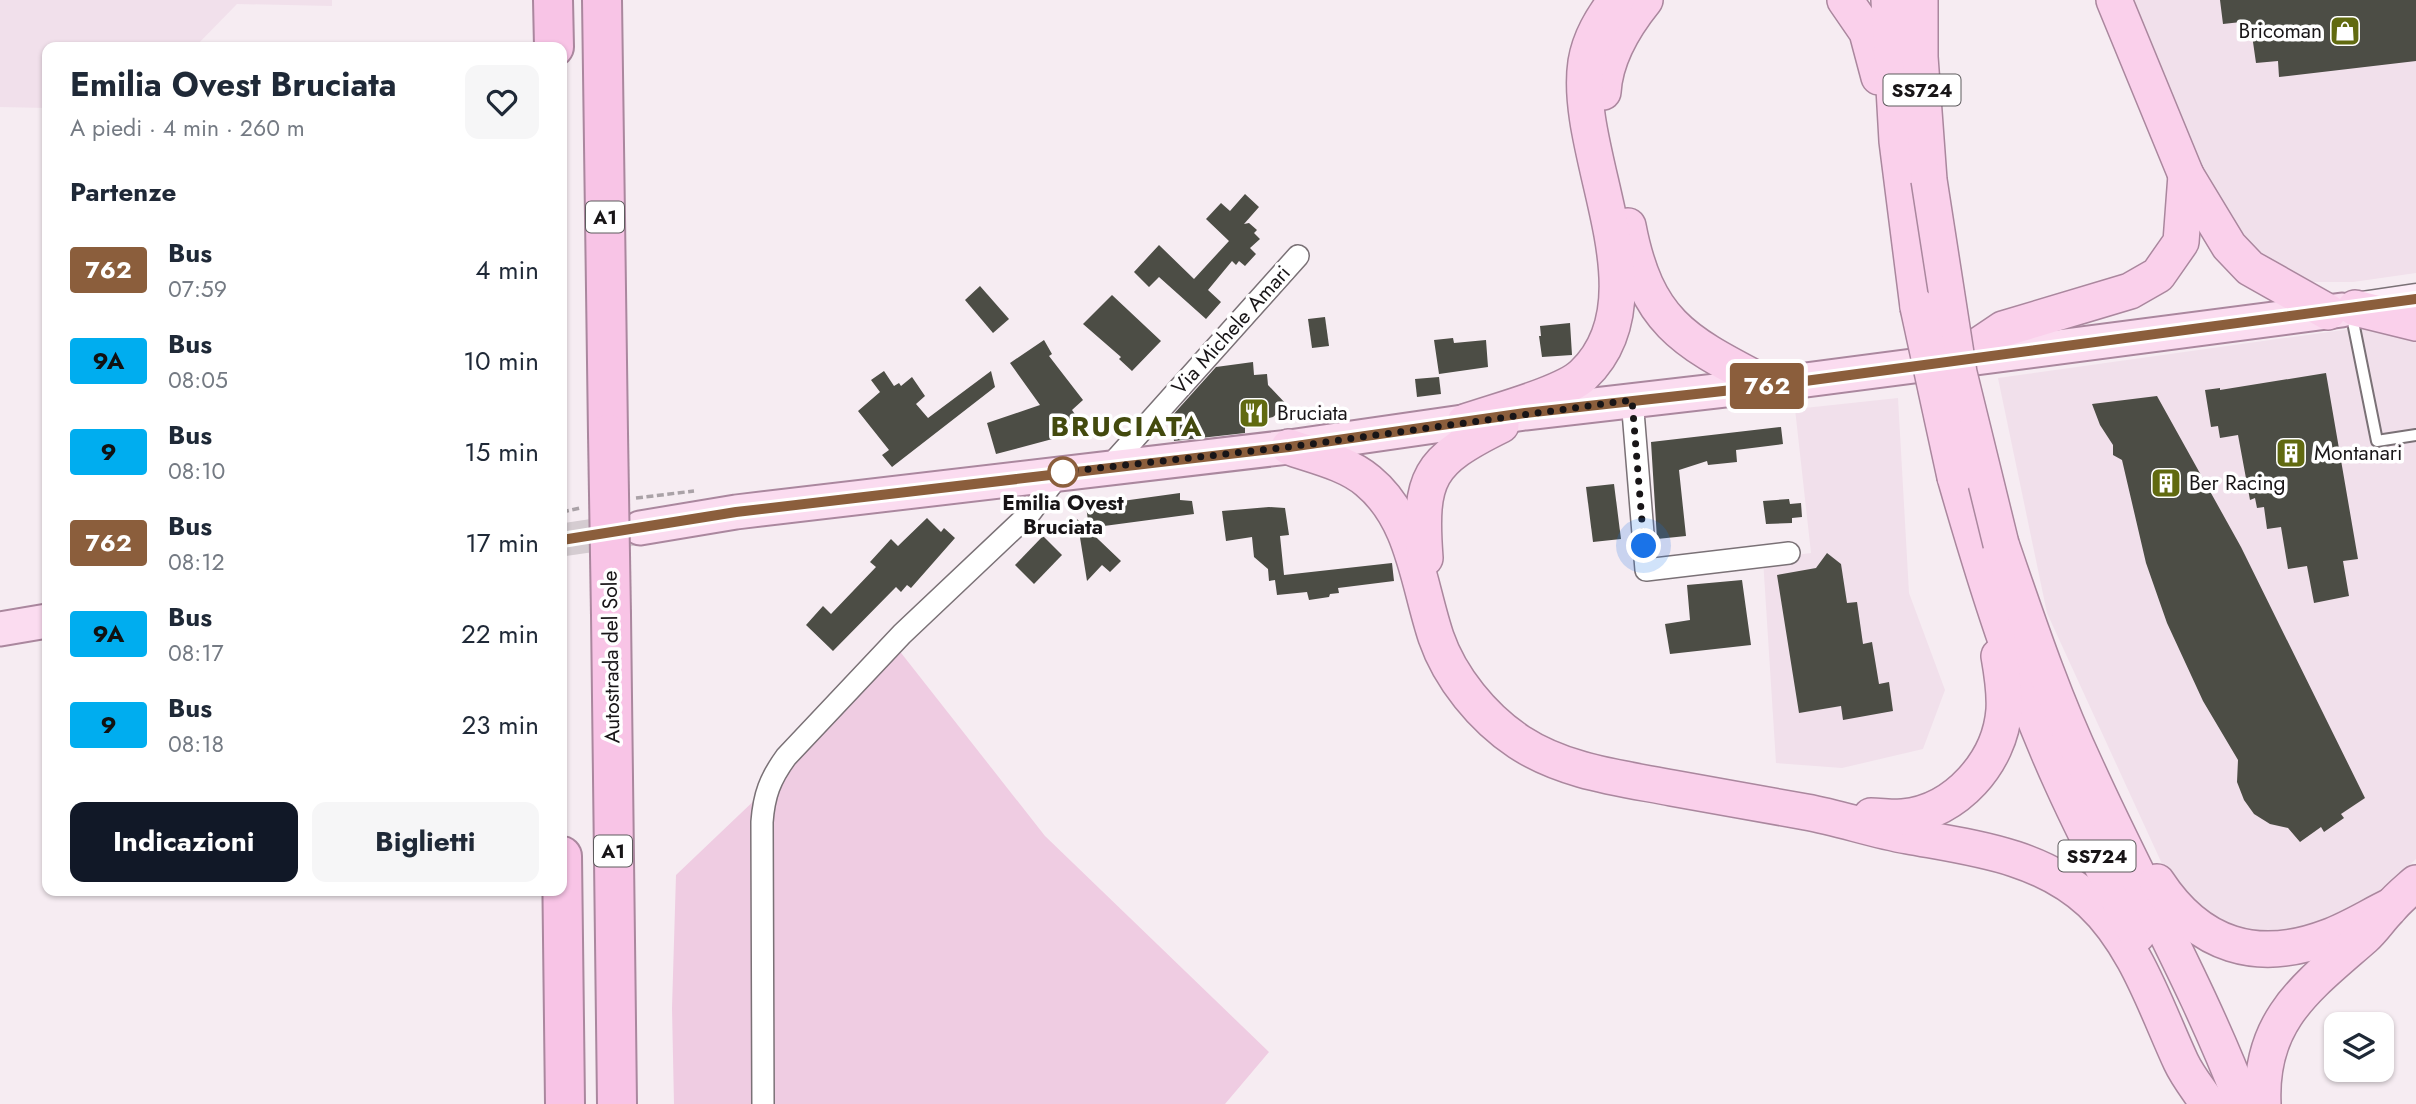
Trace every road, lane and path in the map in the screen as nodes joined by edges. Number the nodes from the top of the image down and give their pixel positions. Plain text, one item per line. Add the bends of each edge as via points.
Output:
1 (553, 0) edge
2 (602, 0) edge
3 (1616, 0) edge
4 (1645, 0) edge
5 (1845, 0) edge
6 (1889, 0) edge
7 (1920, 0) edge
8 (2113, 0) edge
9 (554, 42) edge
10 (2186, 175) junction
11 (1910, 179) junction
12 (1298, 256) dead end
13 (2416, 299) edge
14 (2344, 310) junction
15 (2416, 323) edge
16 (1957, 360) junction
17 (1768, 386) junction
18 (1632, 400) junction
19 (1525, 413) junction
20 (1465, 422) junction
21 (2416, 435) edge
22 (1289, 447) junction
23 (1109, 467) junction
24 (1061, 472) junction
25 (640, 528) tunnel mouth
26 (1988, 546) junction
27 (1789, 553) dead end
28 (1992, 604) junction
29 (1430, 614) junction
30 (42, 622) edge
31 (0, 629) edge
32 (2085, 766) junction
33 (1824, 815) junction
34 (2416, 883) edge
35 (562, 896) edge
36 (2391, 906) junction
37 (565, 1096) edge
38 (616, 1096) edge
39 (763, 1104) edge
40 (2211, 1104) edge
41 (2242, 1104) edge
42 (2263, 1104) edge

1 - 9 highway
2 - 38 highway, Autostrada del Sole / A1, bridge
3 - 20 highway via 1589,47 1584,87 1614,244 1616,295 1611,331 1582,377
4 - 17 highway via 1627,21 1603,89 1634,255 1656,304 1674,329
5 - 11 highway via 1873,48 1885,133
6 - 11 highway, SS724
7 - 11 highway, SS724
8 - 10 highway
10 - 14 highway via 2229,246 2250,268
10 - 16 highway via 2181,242 2158,275 2130,291 2003,329
11 - 26 highway, SS724, bridge via 1959,373
12 - 23 street, Via Michele Amari
13 - 14 main road
14 - 15 highway
14 - 16 main road
14 - 21 lane via 2376,441
16 - 17 main road
17 - 18 main road
18 - 19 main road
18 - 27 street via 1646,570
19 - 20 main road
19 - 29 highway via 1453,450 1433,473 1424,496 1423,522
20 - 22 main road
22 - 23 main road
22 - 29 highway via 1345,467 1381,493 1405,531
23 - 24 main road
24 - 25 main road
24 - 39 street via 1030,513 902,634 771,778 762,822
26 - 28 highway, SS724
26 - 32 highway, SS724
28 - 33 highway via 2004,710 1999,736 1978,775 1950,799 1905,817
28 - 40 highway, SS724 via 2061,781 2181,1027
29 - 33 highway via 1446,660 1472,698 1503,730 1539,753 1586,771
30 - 31 main road
32 - 36 highway via 2124,818 2170,902 2196,926 2225,942 2248,950 2299,947
32 - 41 highway, SS724 via 2210,1022
33 - 40 highway via 2000,853 2039,867 2078,891 2113,926 2183,1066
34 - 36 highway
35 - 37 highway
36 - 42 highway via 2367,935 2301,992 2281,1018 2264,1069

